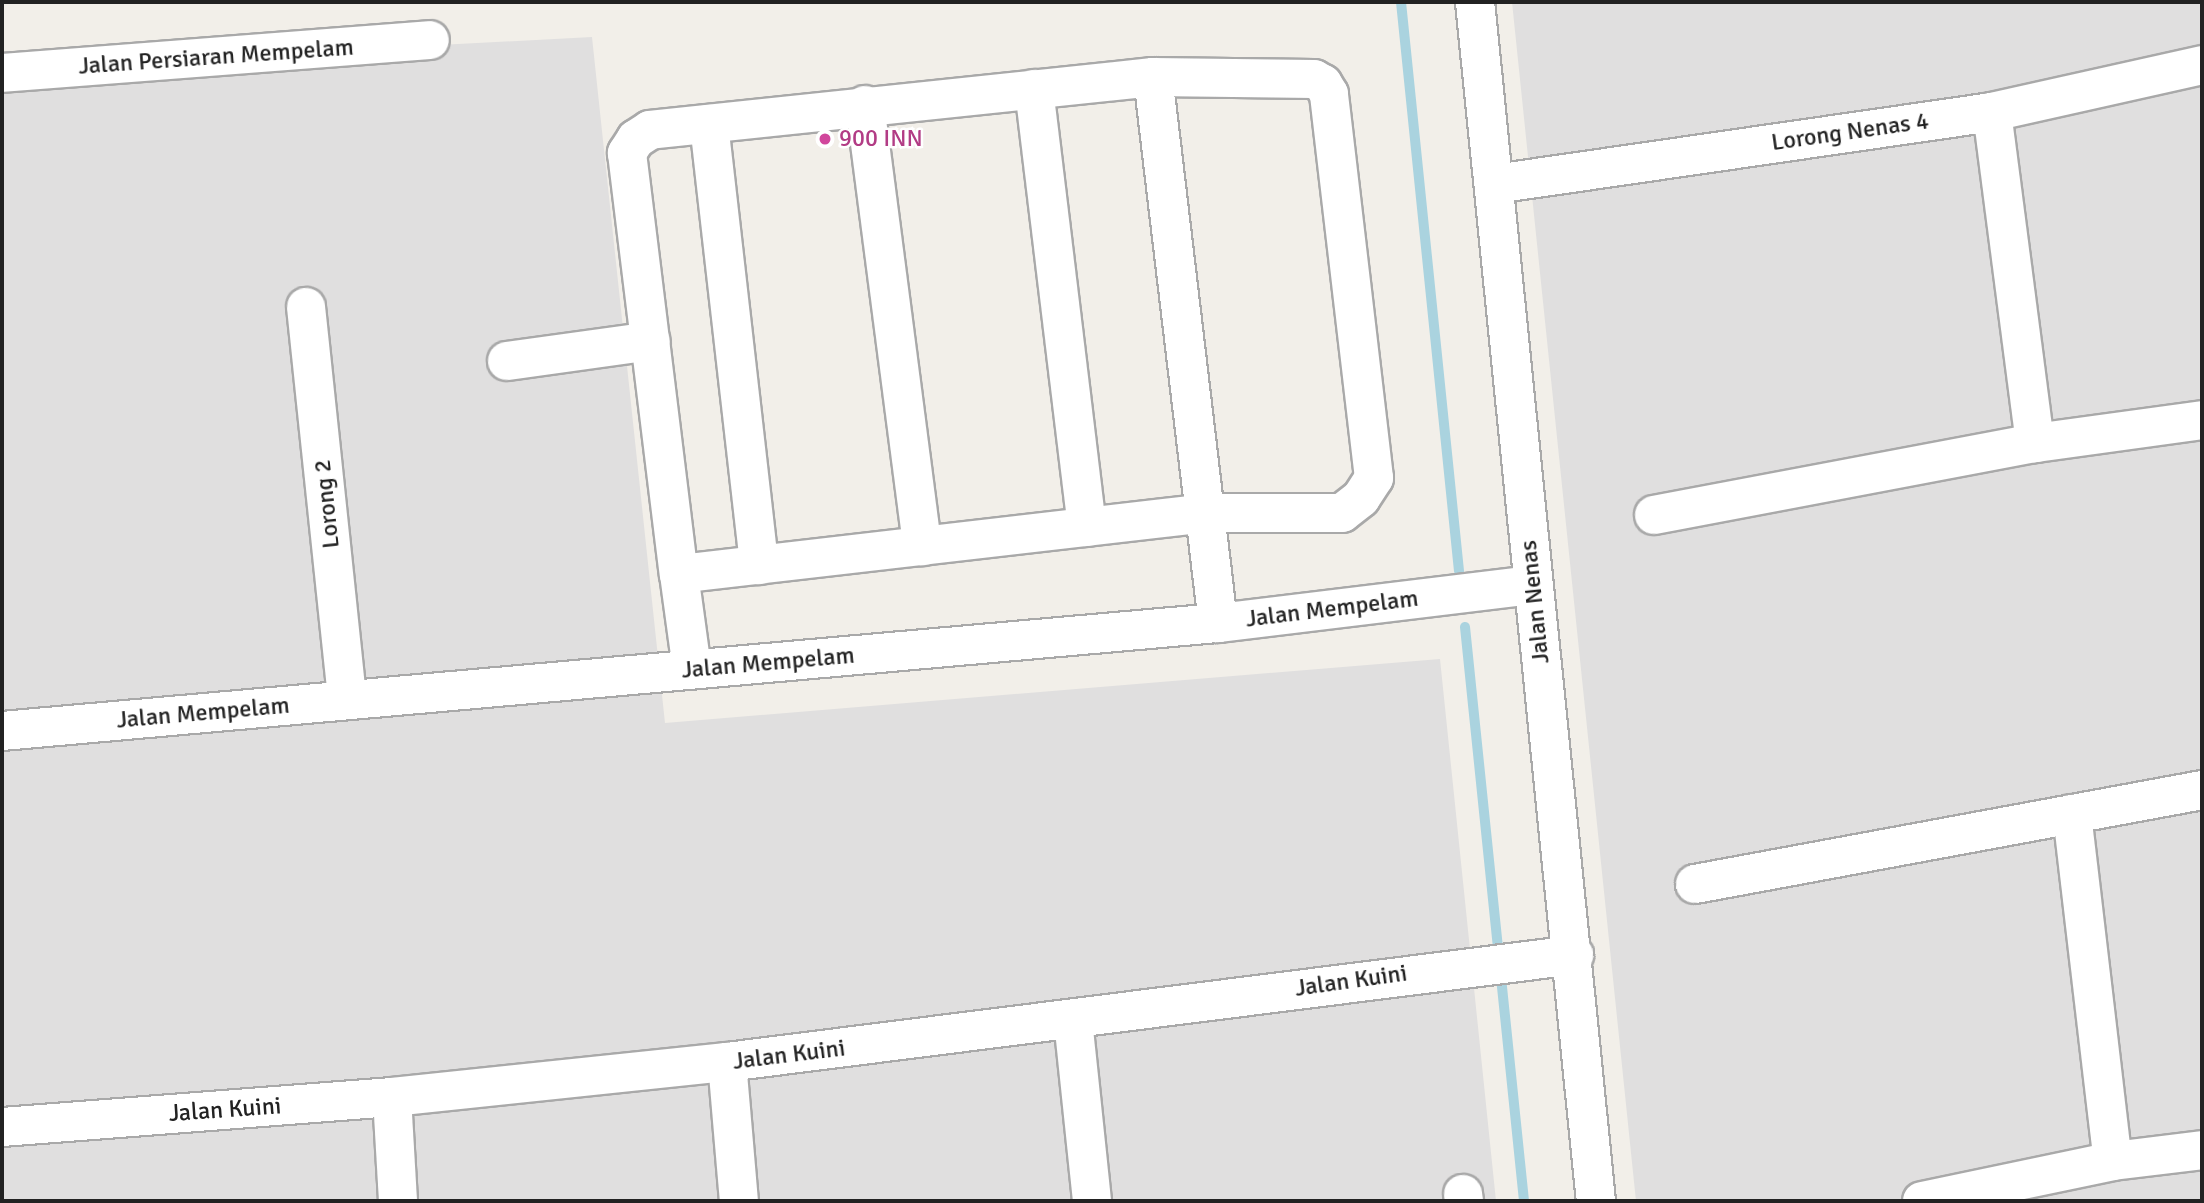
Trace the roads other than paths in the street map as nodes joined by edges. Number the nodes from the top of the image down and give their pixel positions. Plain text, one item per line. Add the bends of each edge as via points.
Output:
1 (1475, 2) edge
2 (430, 40) dead end
3 (2202, 65) edge
4 (2, 73) edge
5 (1153, 77) junction
6 (1034, 89) junction
7 (865, 105) junction
8 (1992, 111) junction
9 (709, 124) junction
10 (1495, 184) junction
11 (306, 307) dead end
12 (651, 341) junction
13 (507, 361) dead end
14 (2202, 420) edge
15 (2035, 443) junction
16 (1208, 513) junction
17 (1654, 515) dead end
18 (1087, 527) junction
19 (922, 546) junction
20 (759, 565) junction
21 (679, 574) junction
22 (1533, 585) junction
23 (1218, 623) junction
24 (692, 669) junction
25 (347, 700) junction
26 (2, 731) edge
27 (2202, 790) edge
28 (2072, 814) junction
29 (1695, 884) dead end
30 (1555, 957) junction
31 (1073, 1020) junction
32 (727, 1062) junction
33 (392, 1097) junction
34 (2, 1127) edge
35 (2202, 1150) edge
36 (2113, 1161) junction
37 (398, 1201) edge
38 (738, 1201) edge
39 (1092, 1201) edge
40 (1596, 1201) edge
41 (1922, 1201) edge

1 - 10 street, Jalan Nenas
2 - 4 street, Jalan Persiaran Mempelam
3 - 8 street, Lorong Nenas 4
5 - 6 street
5 - 16 street
5 - 16 street via 1314,79 1329,94 1374,478 1361,498 1342,513
6 - 7 street
6 - 18 street
7 - 9 street
7 - 19 street
8 - 10 street, Lorong Nenas 4
8 - 15 street
9 - 12 street via 649,130 627,153
9 - 20 street
10 - 22 street, Jalan Nenas
11 - 25 street, Lorong 2
12 - 13 street
12 - 21 street
14 - 15 street
15 - 17 street
16 - 18 street
16 - 23 street
18 - 19 street
19 - 20 street
20 - 21 street
21 - 24 street
22 - 23 street, Jalan Mempelam
22 - 30 street, Jalan Nenas
23 - 24 street, Jalan Mempelam
24 - 25 street, Jalan Mempelam
25 - 26 street, Jalan Mempelam
27 - 28 street
28 - 29 street
28 - 36 street
30 - 31 street, Jalan Kuini
30 - 40 street, Jalan Nenas
31 - 32 street, Jalan Kuini
31 - 39 street
32 - 33 street, Jalan Kuini
32 - 38 street
33 - 34 street, Jalan Kuini
33 - 37 street
35 - 36 street
36 - 41 street

